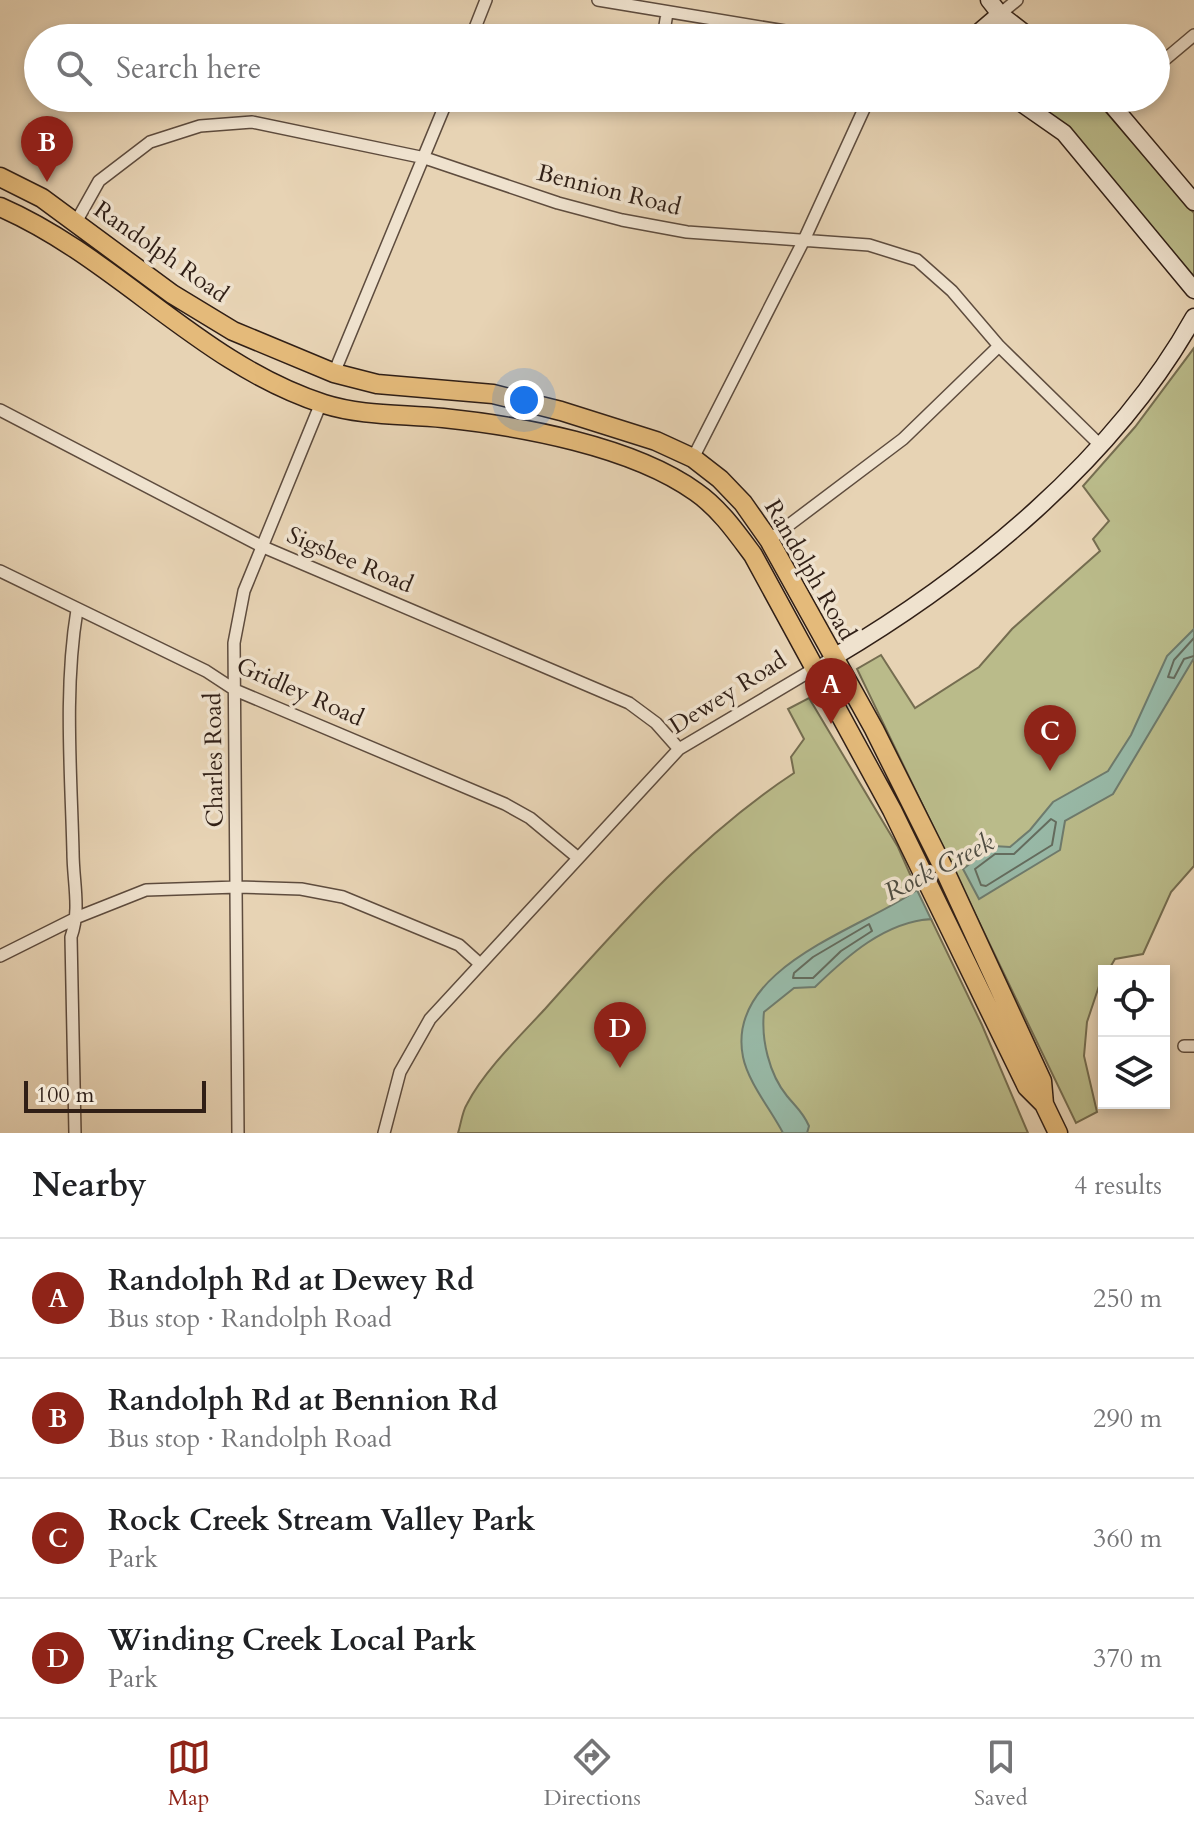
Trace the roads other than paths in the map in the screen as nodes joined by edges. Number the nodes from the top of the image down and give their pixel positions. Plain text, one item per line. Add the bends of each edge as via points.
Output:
1 (486, 0) edge
2 (598, 0) edge
3 (989, 0) edge
4 (1017, 0) edge
5 (667, 13) junction
6 (1000, 14) junction
7 (477, 24) edge
8 (665, 24) edge
9 (737, 24) edge
10 (988, 24) edge
11 (1013, 24) edge
12 (1194, 35) edge
13 (1170, 55) edge
14 (443, 112) edge
15 (863, 112) edge
16 (1034, 112) edge
17 (1123, 112) edge
18 (425, 158) junction
19 (0, 177) edge
20 (1194, 202) edge
21 (0, 207) edge
22 (76, 222) junction
23 (804, 240) junction
24 (1194, 290) edge
25 (1194, 317) edge
26 (999, 346) junction
27 (334, 373) junction
28 (321, 403) junction
29 (0, 410) edge
30 (1100, 445) junction
31 (693, 458) junction
32 (769, 540) junction
33 (261, 546) junction
34 (0, 571) edge
35 (77, 610) junction
36 (834, 657) junction
37 (813, 669) junction
38 (235, 690) junction
39 (679, 749) junction
40 (577, 857) junction
41 (237, 887) junction
42 (956, 916) junction
43 (78, 917) junction
44 (0, 956) edge
45 (479, 963) junction
46 (75, 1133) edge
47 (238, 1133) edge
48 (384, 1133) edge
49 (1058, 1133) edge

1 - 7 street
2 - 5 street
3 - 6 street
4 - 6 street
5 - 8 street
5 - 9 street
6 - 10 street
6 - 11 street
12 - 13 street
14 - 18 street
15 - 23 street
16 - 24 street via 1064,133
17 - 20 street
18 - 22 street, Bennion Road via 252,122 200,126 150,142 114,167 99,181
18 - 23 street, Bennion Road via 622,220 687,232
18 - 27 street
19 - 22 main road, Randolph Road
21 - 28 main road, Randolph Road via 42,226 178,326 265,381
22 - 27 main road, Randolph Road via 172,294 233,331
23 - 26 street, Bennion Road via 869,245 917,260
23 - 31 street
25 - 30 street, Dewey Road
26 - 30 street, Bennion Road
26 - 32 street via 903,439
27 - 31 main road, Randolph Road via 377,384 493,394 642,437
28 - 33 street, Charles Road
28 - 37 main road, Randolph Road via 355,413 506,425 652,468 696,492 728,522 753,555
29 - 33 street, Sigsbee Road
30 - 36 street, Dewey Road via 981,558
31 - 32 main road, Randolph Road via 743,503
32 - 36 main road, Randolph Road
33 - 38 street, Charles Road via 244,591 234,643
33 - 39 street, Sigsbee Road via 629,703
34 - 35 street, Gridley Road
35 - 38 street, Gridley Road
35 - 43 street via 70,703
36 - 37 street, Dewey Road
36 - 42 main road, Randolph Road via 945,871
37 - 39 street, Dewey Road
37 - 42 main road, Randolph Road via 927,879
38 - 40 street, Gridley Road via 505,804
38 - 41 street, Charles Road
39 - 40 street, Dewey Road
40 - 45 street, Dewey Road
41 - 43 street via 146,890
41 - 45 street via 301,889 343,897 459,945
41 - 47 street, Charles Road
42 - 49 main road, Randolph Road via 1027,1087 1044,1104
43 - 44 street
43 - 46 street via 71,937
45 - 48 street, Dewey Road via 430,1019 400,1072

